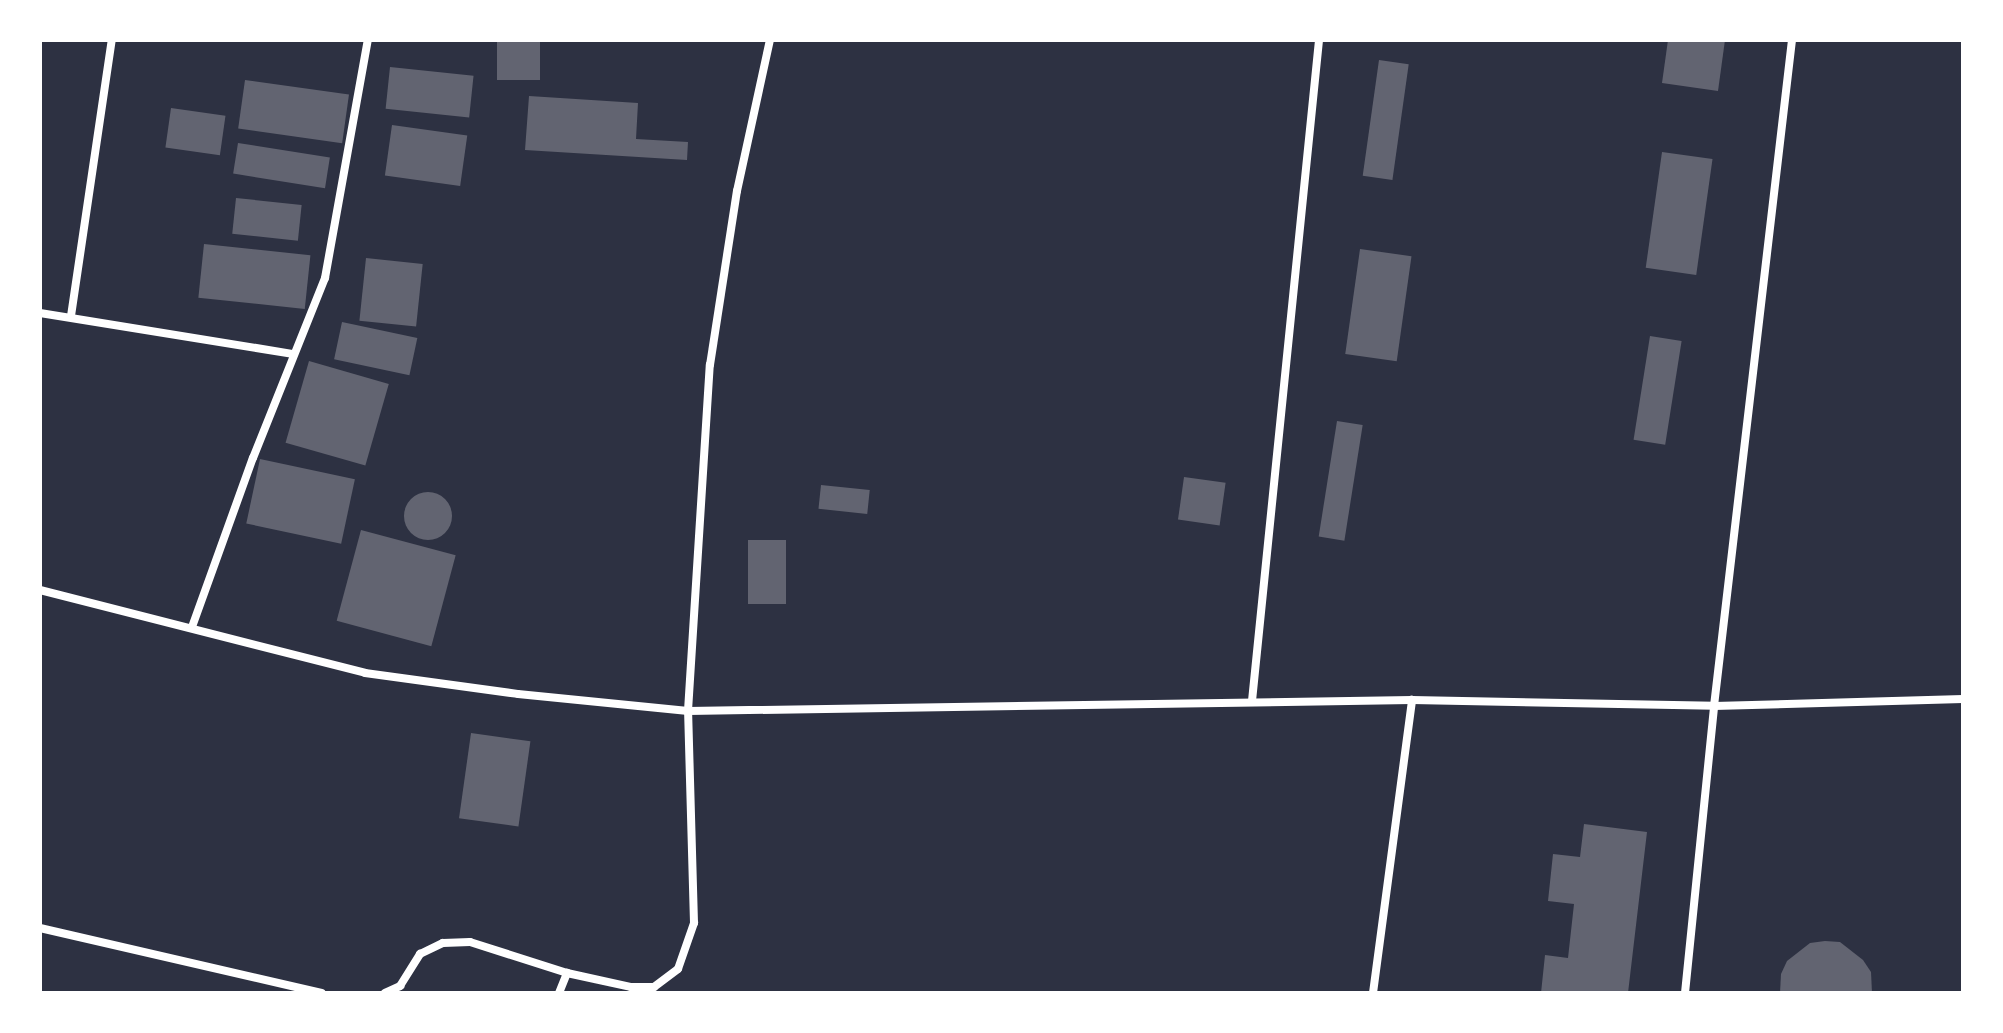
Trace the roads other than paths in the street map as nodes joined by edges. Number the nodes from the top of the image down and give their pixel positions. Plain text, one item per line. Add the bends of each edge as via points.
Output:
1 (112, 40) edge
2 (368, 40) edge
3 (770, 40) edge
4 (1319, 40) edge
5 (1792, 40) edge
6 (40, 313) edge
7 (71, 316) junction
8 (294, 354) junction
9 (40, 590) edge
10 (192, 627) junction
11 (1963, 699) edge
12 (1412, 700) junction
13 (1252, 701) junction
14 (1714, 706) junction
15 (688, 711) junction
16 (40, 928) edge
17 (567, 973) junction
18 (322, 993) edge
19 (385, 993) edge
20 (559, 993) edge
21 (1373, 993) edge
22 (1685, 993) edge

1 - 7 street
2 - 8 street via 325,278
3 - 15 street via 737,191 710,365
4 - 13 street
5 - 14 street
6 - 7 street
7 - 8 street
8 - 10 street
9 - 10 street
10 - 15 street via 365,673
11 - 14 street
12 - 13 street
12 - 14 street
12 - 21 street
13 - 15 street
14 - 22 street
15 - 17 street via 694,923 678,969 654,987
16 - 18 street
17 - 19 street via 470,942 443,943 420,954 400,986
17 - 20 street

